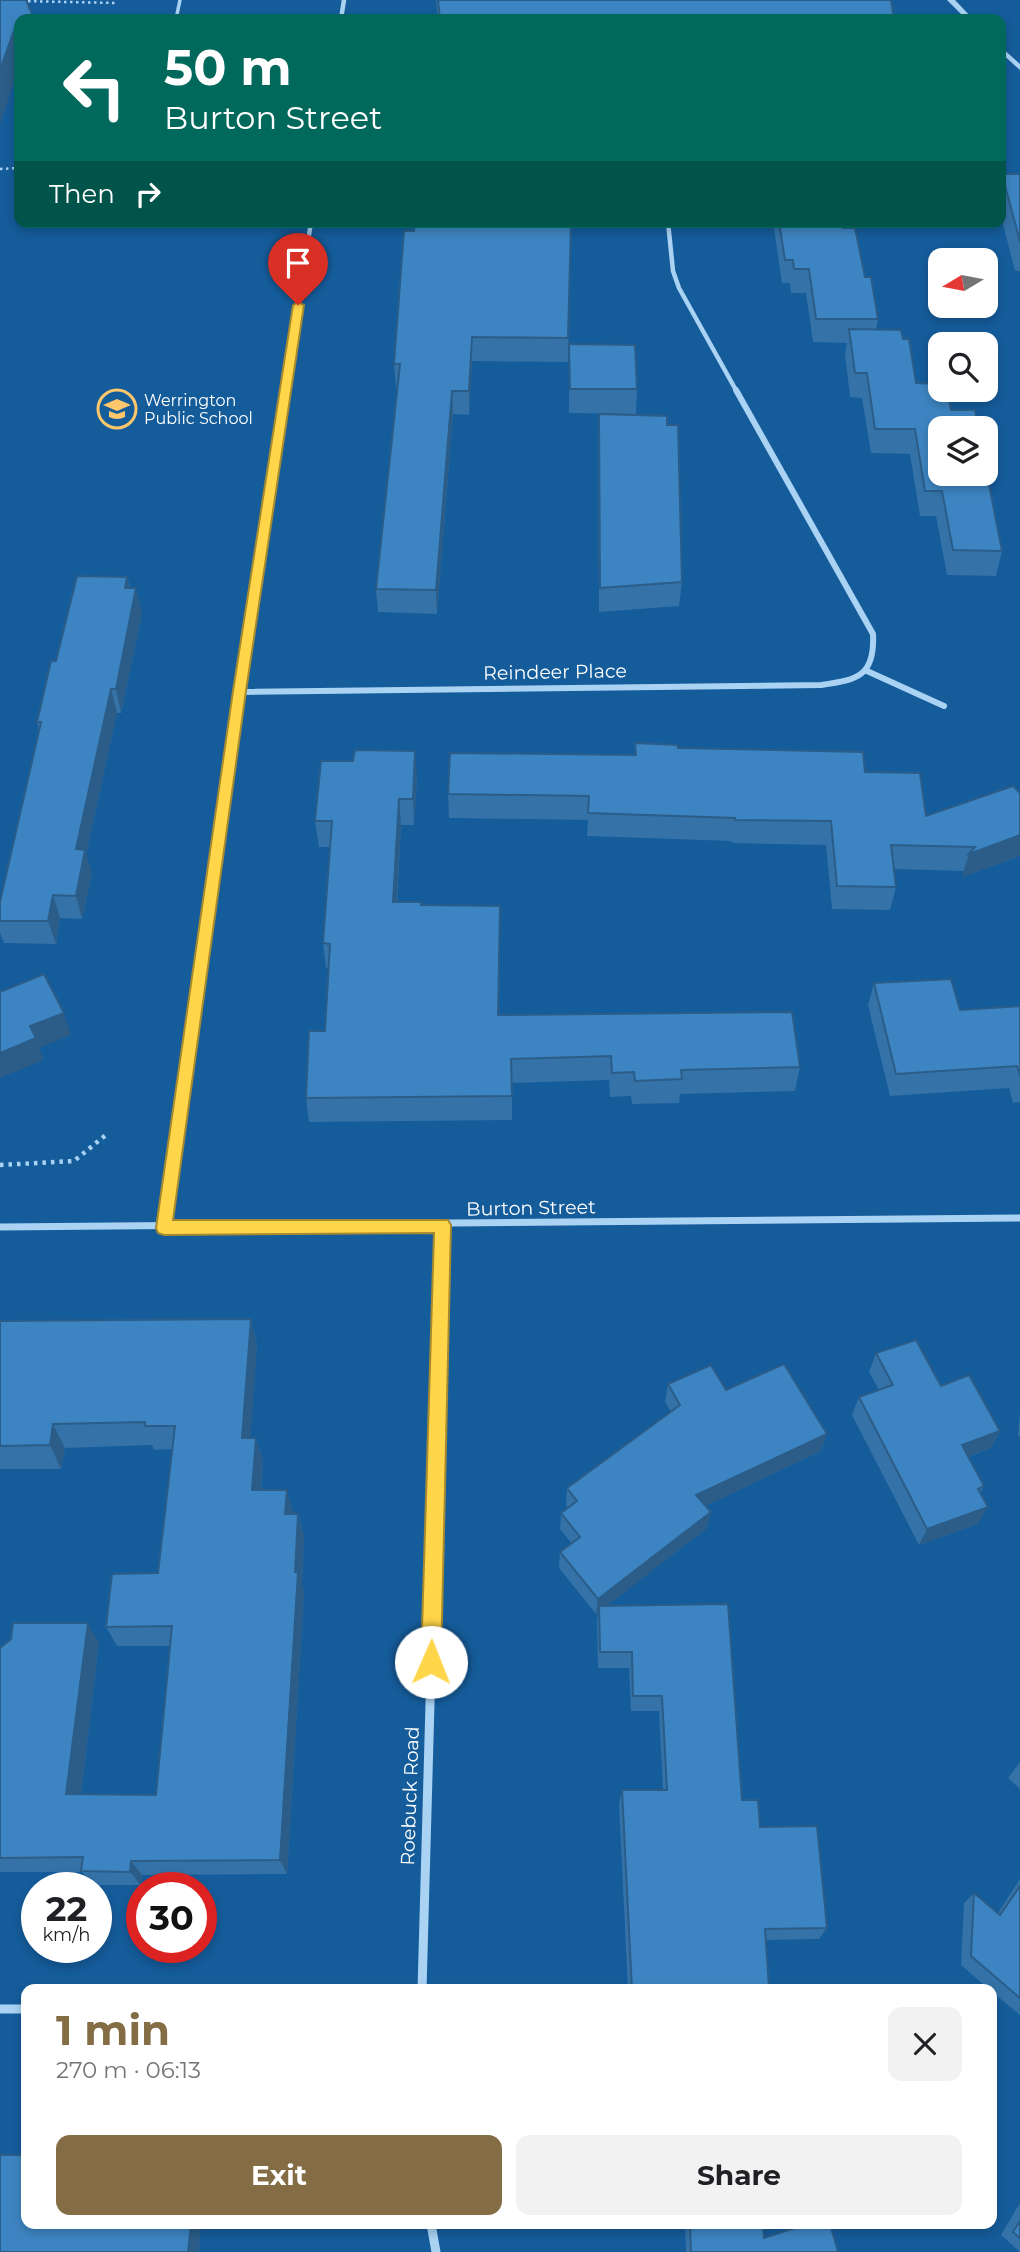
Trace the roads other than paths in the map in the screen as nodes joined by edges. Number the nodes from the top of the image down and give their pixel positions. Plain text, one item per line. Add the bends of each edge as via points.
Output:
1 (951, 0) edge
2 (965, 14) edge
3 (1006, 54) edge
4 (1020, 68) edge
5 (310, 228) edge
6 (669, 228) edge
7 (867, 671) junction
8 (240, 691) junction
9 (944, 706) dead end
10 (1020, 1218) edge
11 (443, 1225) junction
12 (0, 1227) edge
13 (164, 1228) junction
14 (422, 1984) edge
15 (0, 2009) edge
16 (21, 2009) edge
17 (432, 2229) edge
18 (436, 2252) edge

1 - 2 street
3 - 4 street
5 - 8 street
6 - 7 street via 679,288 873,634 874,655
7 - 8 street, Reindeer Place via 845,682 821,685
7 - 9 street
8 - 13 street
10 - 11 street, Burton Street
11 - 13 street, Burton Street
11 - 14 street, Roebuck Road
12 - 13 street, Burton Street
15 - 16 street
17 - 18 street

